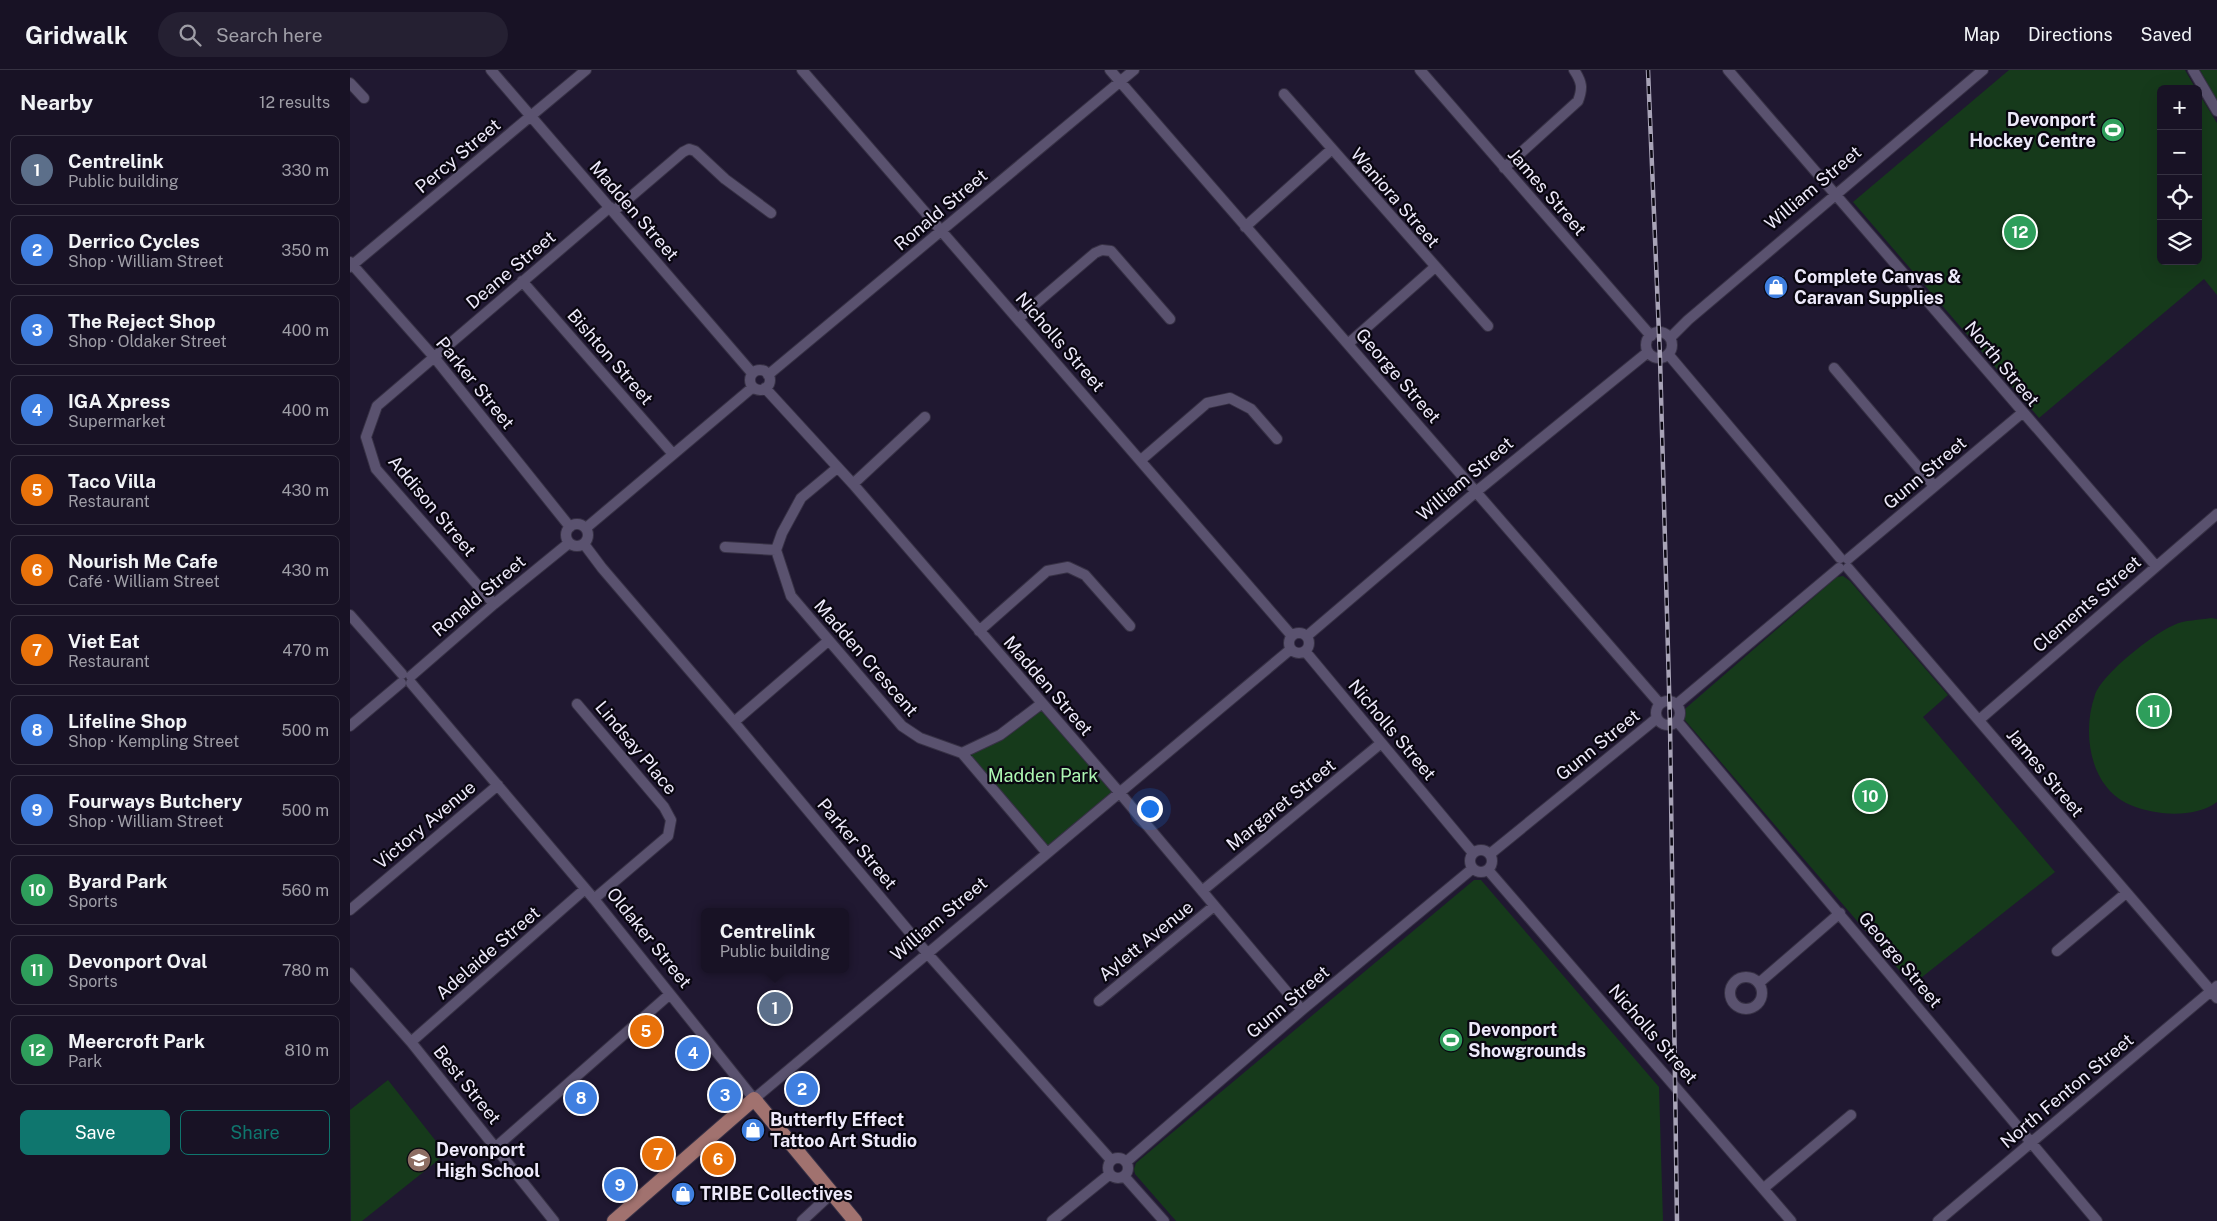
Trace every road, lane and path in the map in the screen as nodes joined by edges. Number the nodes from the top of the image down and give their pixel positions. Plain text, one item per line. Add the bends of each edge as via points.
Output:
1 (491, 70) edge
2 (586, 70) edge
3 (802, 70) edge
4 (1110, 70) edge
5 (1134, 70) edge
6 (1420, 70) edge
7 (1574, 70) edge
8 (1728, 70) edge
9 (1983, 70) edge
10 (2193, 70) edge
11 (1120, 82) junction
12 (350, 83) edge
13 (1284, 94) dead end
14 (364, 98) dead end
15 (2217, 111) edge
16 (531, 116) junction
17 (1332, 149) junction
18 (1504, 168) junction
19 (1836, 193) junction
20 (612, 209) junction
21 (771, 213) dead end
22 (1245, 227) junction
23 (941, 231) junction
24 (351, 265) edge
25 (1435, 268) junction
26 (522, 281) junction
27 (1019, 318) junction
28 (1170, 319) dead end
29 (1488, 326) dead end
30 (1651, 336) junction
31 (1670, 338) junction
32 (1349, 343) junction
33 (1648, 352) junction
34 (1668, 354) junction
35 (434, 357) junction
36 (1834, 368) dead end
37 (752, 374) junction
38 (768, 375) junction
39 (753, 387) junction
40 (765, 388) junction
41 (2022, 413) junction
42 (924, 418) dead end
43 (1277, 439) dead end
44 (673, 454) junction
45 (1141, 460) junction
46 (837, 468) junction
47 (853, 484) junction
48 (1934, 486) junction
49 (1477, 491) junction
50 (2217, 514) edge
51 (570, 527) junction
52 (586, 528) junction
53 (569, 542) junction
54 (584, 544) junction
55 (725, 547) dead end
56 (776, 550) junction
57 (1844, 564) junction
58 (2156, 565) junction
59 (494, 604) junction
60 (350, 615) edge
61 (1130, 626) dead end
62 (979, 631) junction
63 (1292, 636) junction
64 (1307, 636) junction
65 (828, 641) junction
66 (1291, 648) junction
67 (1305, 651) junction
68 (406, 679) junction
69 (577, 704) dead end
70 (1041, 704) junction
71 (1660, 704) junction
72 (1677, 704) junction
73 (1658, 718) junction
74 (1979, 720) junction
75 (1677, 721) junction
76 (734, 722) junction
77 (350, 726) edge
78 (1380, 744) junction
79 (962, 753) junction
80 (498, 785) junction
81 (1119, 792) junction
82 (1047, 853) junction
83 (1474, 853) junction
84 (1490, 854) junction
85 (1472, 869) junction
86 (1488, 870) junction
87 (585, 889) junction
88 (1202, 891) junction
89 (2126, 893) junction
90 (594, 899) junction
91 (1214, 906) junction
92 (350, 910) edge
93 (1840, 913) junction
94 (2057, 951) dead end
95 (927, 953) junction
96 (350, 973) edge
97 (1758, 983) dead end
98 (2215, 992) edge
99 (670, 994) junction
100 (1099, 1001) dead end
101 (1302, 1010) junction
102 (411, 1042) junction
103 (754, 1098) junction
104 (1851, 1115) dead end
105 (2030, 1143) junction
106 (496, 1147) junction
107 (1111, 1160) junction
108 (1126, 1162) junction
109 (1110, 1174) junction
110 (1124, 1176) junction
111 (1764, 1188) junction
112 (832, 1193) junction
113 (554, 1221) edge
114 (614, 1221) edge
115 (802, 1221) edge
116 (855, 1221) edge
117 (1052, 1221) edge
118 (1164, 1221) edge
119 (1791, 1221) edge
120 (1938, 1221) edge
121 (2097, 1221) edge

1 - 16 street, Madden Street
2 - 16 street, Percy Street
3 - 23 street, Nicholls Street
4 - 11 street, George Street
5 - 11 street, Ronald Street
6 - 18 street, James Street
7 - 18 street via 1582,81 1578,101
8 - 19 street, North Street
9 - 19 street, William Street
10 - 15 street
11 - 22 street, George Street
11 - 23 street, Ronald Street
12 - 14 street
13 - 17 street, Waniora Street
16 - 20 street, Madden Street
16 - 24 street, Percy Street
17 - 22 street, Waniora Street
17 - 25 street, Waniora Street
18 - 30 street, James Street
19 - 31 street, William Street
19 - 41 street, North Street
20 - 21 street, Deane Street via 689,149
20 - 26 street, Deane Street
20 - 37 street, Madden Street
22 - 32 street, George Street
23 - 27 street, Nicholls Street
23 - 38 street, Ronald Street
24 - 35 street, Parker Street
25 - 29 street, Waniora Street
25 - 32 street, Waniora Street
26 - 35 street, Deane Street
26 - 44 street, Bishton Street
27 - 28 street via 1102,250 1111,251
27 - 45 street, Nicholls Street
30 - 31 street via 1659,332
30 - 33 street via 1646,344
31 - 34 street via 1672,347
32 - 49 street, George Street
33 - 34 street via 1656,358
33 - 49 street, William Street
34 - 57 street, James Street
35 - 51 street, Parker Street
35 - 59 street, Addison Street via 376,406 366,437 376,469
36 - 48 street
37 - 38 street via 762,370
37 - 39 street via 750,382
38 - 40 street via 770,382
39 - 40 street
39 - 44 street
40 - 46 street, Madden Street
41 - 48 street, Gunn Street
41 - 58 street, North Street
42 - 47 street
43 - 45 street via 1251,409 1230,398 1207,403
44 - 52 street
45 - 63 street, Nicholls Street
46 - 47 street, Madden Street
46 - 56 street via 801,498
47 - 62 street, Madden Street
48 - 57 street, Gunn Street
49 - 64 street, William Street
49 - 71 street, George Street
50 - 58 street, Clements Street
51 - 52 street via 576,524
51 - 53 street via 567,533
52 - 54 street via 588,535
53 - 54 street via 578,546
53 - 59 street, Ronald Street
54 - 76 street, Parker Street
55 - 56 street
56 - 65 street, Madden Crescent via 791,596
57 - 72 street, Gunn Street
57 - 74 street, James Street
58 - 74 street, Clements Street
59 - 68 street, Ronald Street
60 - 68 street, Oldaker Street
61 - 62 street via 1085,575 1068,567 1047,571
62 - 70 street, Madden Street
63 - 64 street via 1301,633
63 - 66 street via 1289,640
64 - 67 street via 1309,643
65 - 76 street
65 - 79 street, Madden Crescent via 902,726 920,738
66 - 67 street via 1296,652
66 - 81 street, William Street
67 - 78 street, Nicholls Street
68 - 77 street, Ronald Street
68 - 80 street, Oldaker Street
69 - 90 street, Lindsay Place via 664,807 671,820 668,836
70 - 79 street via 1000,736
70 - 81 street, Madden Street
71 - 72 street via 1669,701
71 - 73 street via 1656,710
72 - 75 street via 1680,712
73 - 75 street via 1666,724
73 - 84 street, Gunn Street
74 - 89 street, James Street
75 - 93 street, George Street
76 - 95 street, Parker Street
78 - 83 street, Nicholls Street
78 - 88 street, Margaret Street
79 - 82 street
80 - 87 street, Oldaker Street
80 - 92 street, Victory Avenue
81 - 82 street, William Street
81 - 88 street, Madden Street
82 - 95 street, William Street
83 - 84 street via 1484,850
83 - 85 street via 1470,861
84 - 86 street via 1492,864
85 - 86 street via 1482,873
85 - 101 street, Gunn Street
86 - 111 street, Nicholls Street
87 - 90 street, Oldaker Street
87 - 102 street, Adelaide Street
88 - 91 street, Madden Street
89 - 94 street
89 - 98 street, James Street
90 - 99 street, Oldaker Street
91 - 100 street, Aylett Avenue
91 - 101 street, Madden Street
93 - 97 street
93 - 105 street, George Street
95 - 103 street, William Street
95 - 107 street, Parker Street
96 - 102 street, Best Street
98 - 105 street, North Fenton Street
99 - 103 street, Oldaker Street
99 - 106 street
101 - 108 street, Gunn Street
102 - 106 street, Best Street
103 - 112 main road, Oldaker Street
103 - 114 main road, William Street
104 - 111 street
105 - 120 street, North Fenton Street
105 - 121 street, George Street
106 - 113 street, Best Street
107 - 108 street via 1118,1158
107 - 109 street
108 - 110 street via 1128,1168
109 - 110 street via 1117,1178
109 - 117 street
110 - 118 street
111 - 119 street, Nicholls Street
112 - 115 street
112 - 116 main road, Oldaker Street

